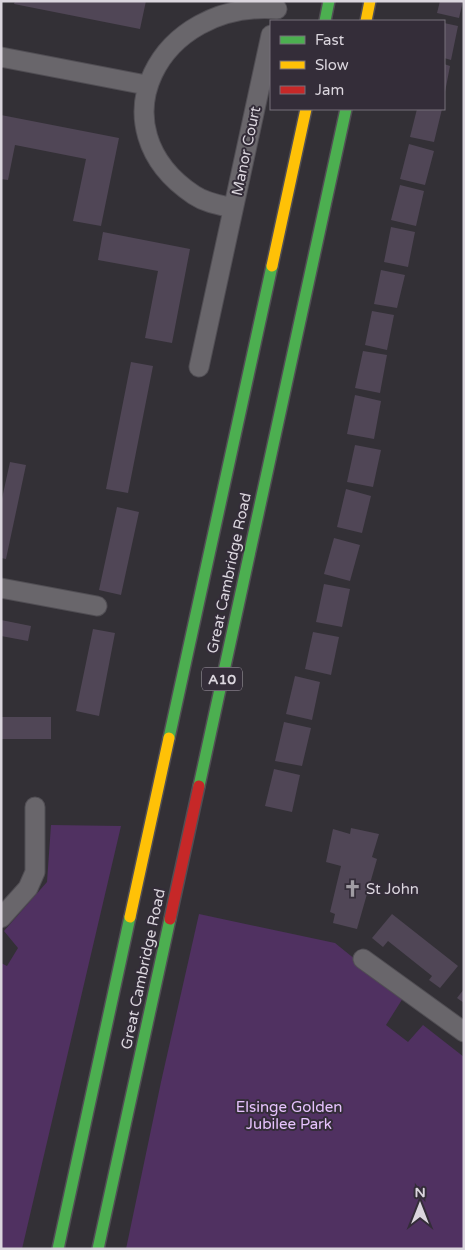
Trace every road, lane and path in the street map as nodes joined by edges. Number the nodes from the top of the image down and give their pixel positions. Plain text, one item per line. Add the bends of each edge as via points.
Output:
1 (329, 1) edge
2 (370, 1) edge
3 (277, 10) edge
4 (325, 20) edge
5 (366, 20) edge
6 (270, 40) edge
7 (1, 57) edge
8 (146, 85) junction
9 (306, 110) edge
10 (346, 110) edge
11 (233, 208) junction
12 (199, 368) dead end
13 (1, 588) edge
14 (97, 606) dead end
15 (35, 807) dead end
16 (1, 918) edge
17 (363, 959) dead end
18 (464, 1032) edge
19 (58, 1249) edge
20 (98, 1249) edge

1 - 4 highway
2 - 5 highway
3 - 8 street, Manor Court via 260,5 234,5 202,14 176,31 159,52
6 - 11 street, Manor Court
7 - 8 street
8 - 11 street, Manor Court via 145,126 151,144 168,173 194,195
9 - 19 highway, Great Cambridge Road / A10
10 - 20 highway, Great Cambridge Road / A10
11 - 12 street, Manor Court
13 - 14 street
15 - 16 street via 35,872 28,888
17 - 18 street

